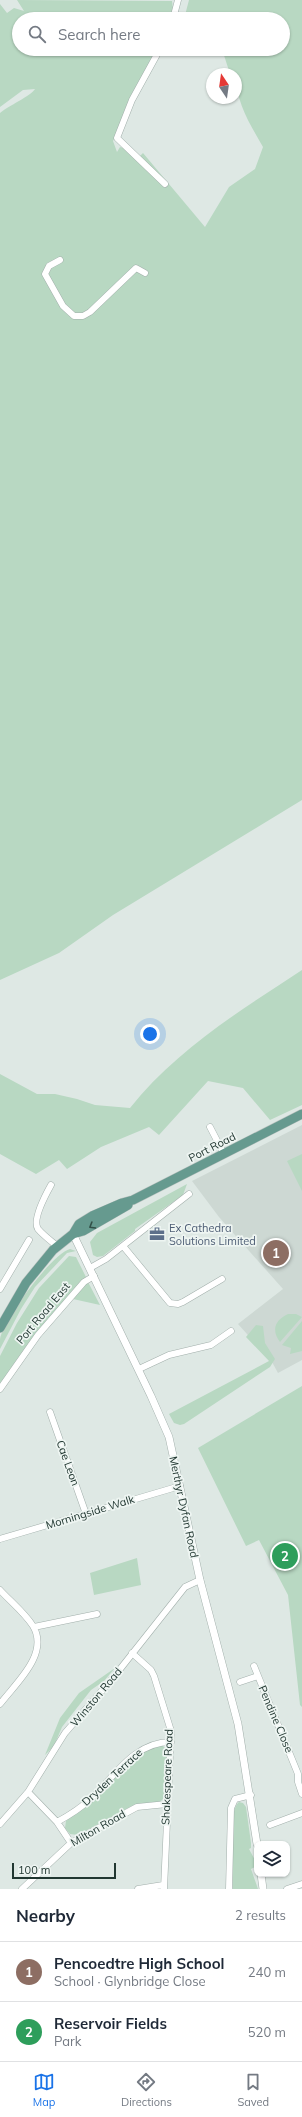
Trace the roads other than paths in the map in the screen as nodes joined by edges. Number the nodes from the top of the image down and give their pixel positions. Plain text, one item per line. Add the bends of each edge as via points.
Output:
1 (178, 0) edge
2 (174, 12) edge
3 (156, 56) edge
4 (165, 184) dead end
5 (60, 260) dead end
6 (145, 273) dead end
7 (302, 1114) edge
8 (210, 1126) dead end
9 (224, 1154) junction
10 (51, 1185) dead end
11 (189, 1194) dead end
12 (73, 1234) junction
13 (29, 1240) dead end
14 (57, 1246) junction
15 (123, 1246) junction
16 (90, 1268) junction
17 (94, 1276) junction
18 (222, 1279) dead end
19 (0, 1289) edge
20 (3, 1314) edge
21 (0, 1328) edge
22 (230, 1331) dead end
23 (139, 1369) junction
24 (0, 1389) edge
25 (50, 1412) dead end
26 (180, 1486) junction
27 (86, 1514) junction
28 (0, 1539) edge
29 (200, 1580) junction
30 (0, 1590) edge
31 (97, 1614) dead end
32 (34, 1627) junction
33 (132, 1653) junction
34 (254, 1666) dead end
35 (258, 1676) junction
36 (240, 1682) dead end
37 (0, 1704) edge
38 (171, 1742) junction
39 (300, 1781) edge
40 (28, 1792) junction
41 (302, 1794) edge
42 (251, 1795) junction
43 (166, 1804) junction
44 (302, 1813) edge
45 (57, 1822) junction
46 (0, 1824) edge
47 (270, 1825) dead end
48 (257, 1841) edge
49 (71, 1843) junction
50 (261, 1877) edge
51 (302, 1884) edge
52 (164, 1887) edge
53 (22, 1889) edge
54 (138, 1889) edge
55 (229, 1889) edge
56 (263, 1889) edge
57 (287, 1889) edge

1 - 2 street
3 - 4 street via 132,100 116,138
5 - 6 street via 49,266 45,274 64,306 74,316 83,316 90,312 136,268
7 - 9 main road, Port Road
8 - 9 street
9 - 12 main road, Port Road via 133,1200 84,1231
10 - 14 street via 40,1208 36,1224
11 - 15 street
12 - 14 main road
12 - 16 street, Merthyr Dyfan Road
13 - 19 street
14 - 20 main road
15 - 16 street
15 - 18 street via 170,1303 183,1302
16 - 17 street, Merthyr Dyfan Road
17 - 23 street, Merthyr Dyfan Road
17 - 24 street, Port Road East via 84,1282 38,1335
20 - 21 main road
22 - 23 street via 211,1345 169,1355
23 - 26 street, Merthyr Dyfan Road via 167,1430
25 - 27 street, Cae Leon
26 - 27 street, Morningside Walk
26 - 29 street, Merthyr Dyfan Road
27 - 28 street, Morningside Walk
29 - 33 street, Winston Road via 185,1587
29 - 42 street, Merthyr Dyfan Road via 232,1697
30 - 32 street
31 - 32 street
32 - 37 street via 38,1646 33,1661
33 - 38 street, Shakespeare Road via 154,1676 171,1731
33 - 40 street, Winston Road via 65,1733
34 - 35 street, Pendine Close
35 - 36 street
35 - 39 street, Pendine Close
38 - 43 street, Shakespeare Road
38 - 45 street, Dryden Terrace via 160,1742 140,1750 92,1798
39 - 41 street, Pendine Close
40 - 45 street
40 - 46 street, Winston Road
42 - 48 street, Merthyr Dyfan Road
42 - 55 street via 235,1799 231,1808
43 - 49 street, Milton Road via 137,1807
43 - 52 street, Shakespeare Road
44 - 47 street
45 - 49 street
49 - 53 street, Milton Road
50 - 56 street
51 - 57 street
52 - 54 street

